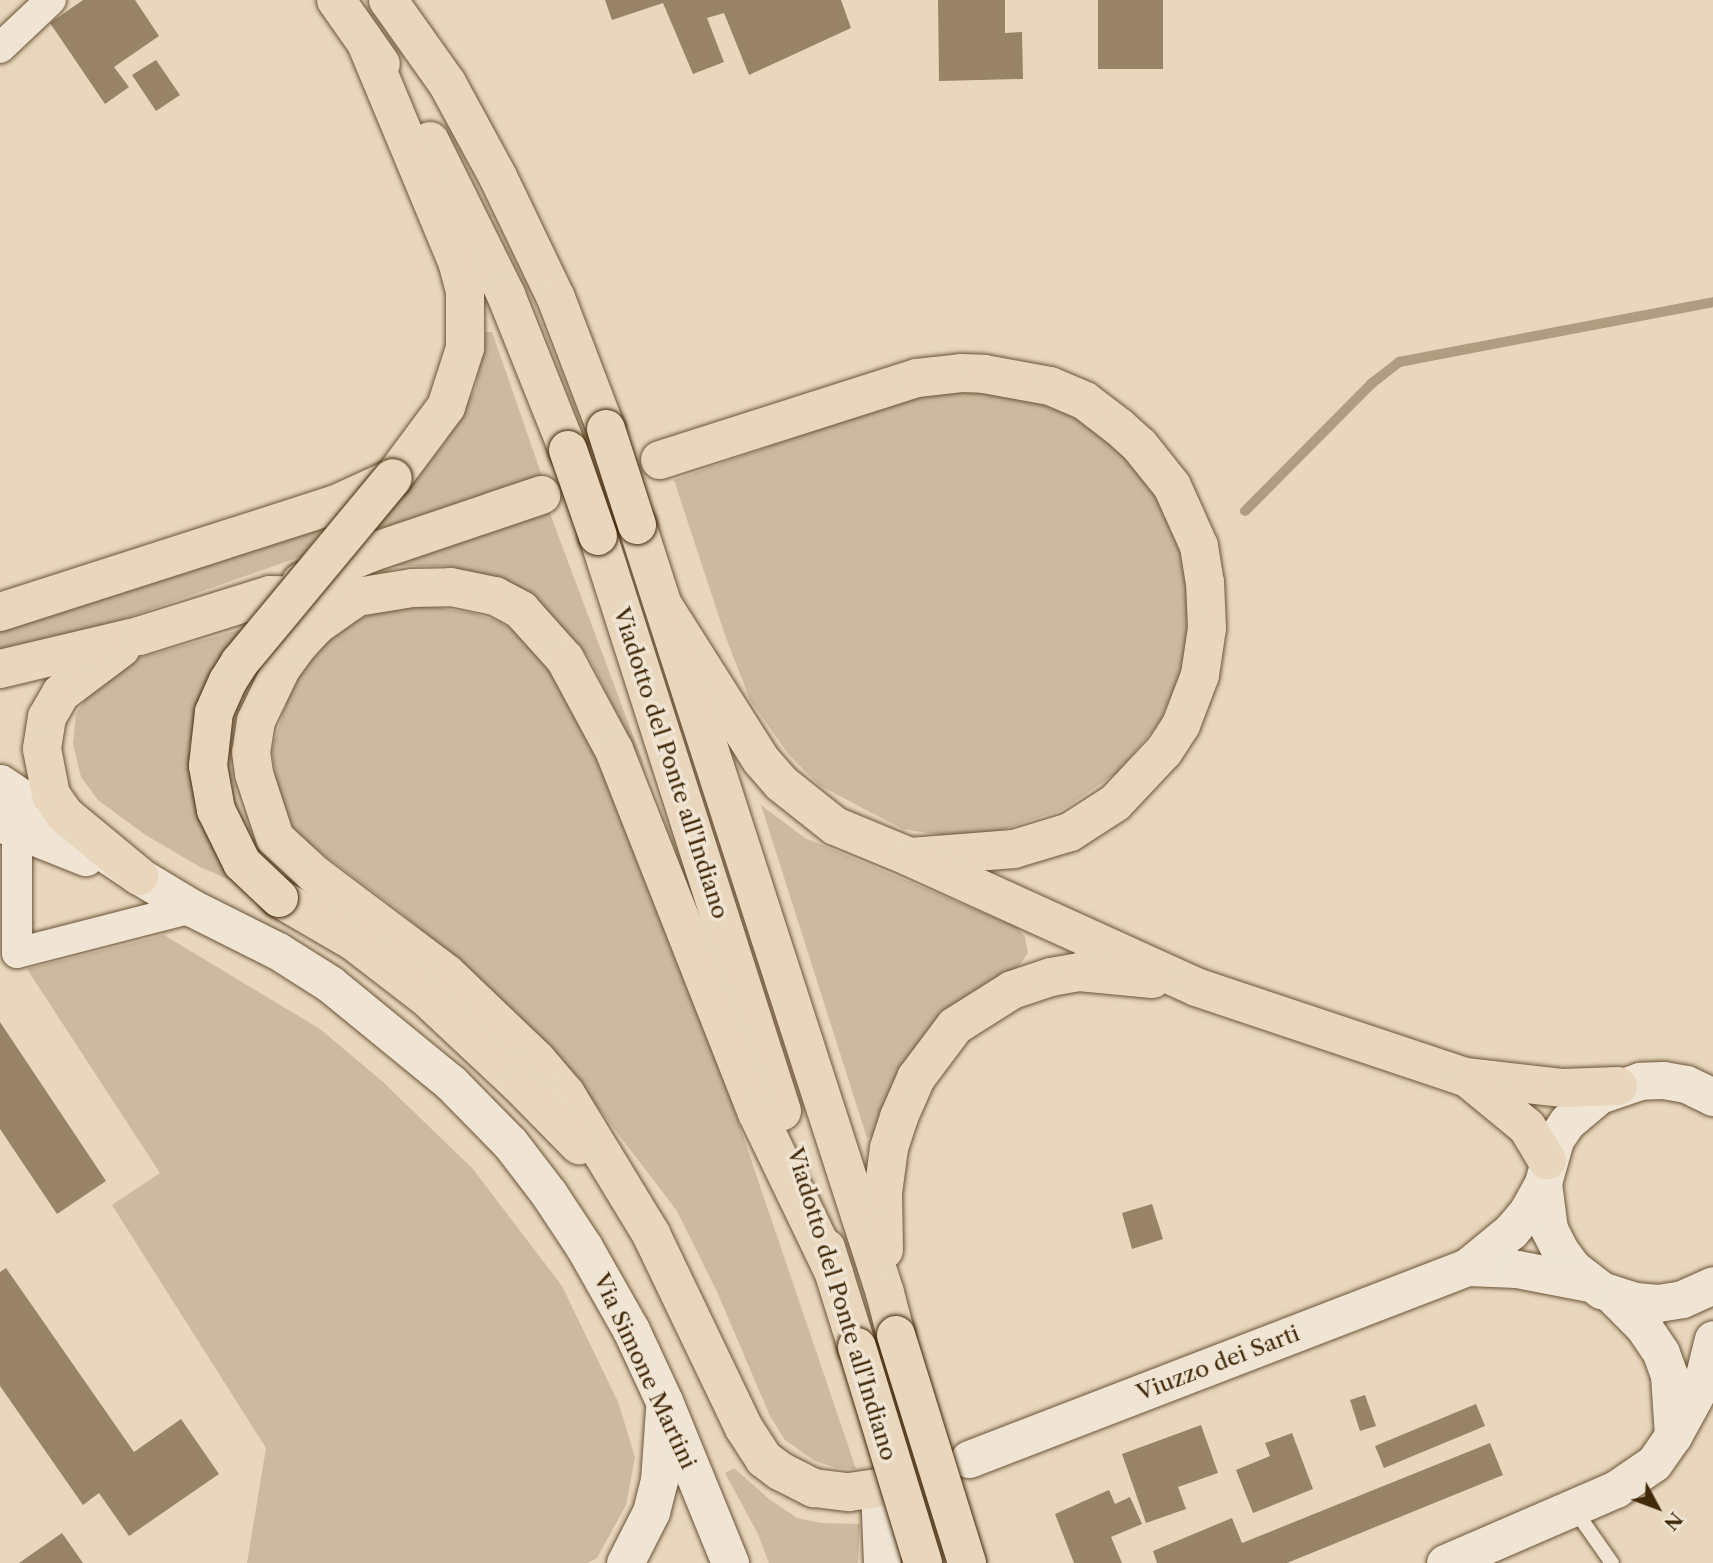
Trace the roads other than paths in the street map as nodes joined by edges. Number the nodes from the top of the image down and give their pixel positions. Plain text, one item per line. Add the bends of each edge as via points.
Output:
1 (51, 0) edge
2 (335, 0) edge
3 (388, 0) edge
4 (367, 45) junction
5 (0, 48) edge
6 (660, 460) dead end
7 (393, 478) junction
8 (541, 495) dead end
9 (270, 595) junction
10 (357, 597) junction
11 (663, 605) junction
12 (0, 612) edge
13 (139, 636) junction
14 (0, 669) edge
15 (0, 783) edge
16 (8, 828) edge
17 (910, 857) junction
18 (139, 876) junction
19 (192, 908) junction
20 (1196, 987) junction
21 (1465, 1077) junction
22 (1618, 1086) junction
23 (1713, 1097) edge
24 (1545, 1171) junction
25 (626, 1194) junction
26 (1467, 1267) junction
27 (834, 1273) junction
28 (1713, 1285) edge
29 (1601, 1289) junction
30 (885, 1293) junction
31 (1713, 1339) edge
32 (664, 1401) junction
33 (1673, 1436) junction
34 (969, 1459) dead end
35 (879, 1488) joint
36 (1574, 1509) junction
37 (723, 1561) edge
38 (625, 1563) edge
39 (882, 1563) edge
40 (923, 1563) edge
41 (967, 1563) edge
42 (1445, 1563) edge
43 (1612, 1563) edge

1 - 5 street
2 - 4 highway, Viadotto del Ponte all'Indiano
3 - 11 highway, Viadotto del Ponte all'Indiano, bridge via 447,83 556,298 606,429
4 - 7 highway via 457,264 468,320 465,348 446,407
4 - 27 highway, Viadotto del Ponte all'Indiano, bridge via 407,101 449,175 506,295 568,450
6 - 17 highway via 917,378 961,373 1050,386 1084,401 1140,446 1172,486 1199,546 1207,628 1194,697 1164,751 1115,803 1070,832 1014,849
7 - 12 highway via 334,505
7 - 25 highway, bridge via 228,681 214,712 208,765 216,810 242,863 279,898 353,941 427,998
8 - 9 highway via 370,553
9 - 10 highway
9 - 13 highway
10 - 25 highway via 299,644 266,696 251,752 267,819 285,849 447,974 537,1060 576,1110
10 - 27 highway via 430,587 495,596 521,610 565,659 614,750 757,1113
11 - 17 highway via 780,783 835,826
11 - 30 highway, Viadotto del Ponte all'Indiano
13 - 14 highway
13 - 18 highway via 61,693 47,717 42,749 51,795 65,816
15 - 18 street, Via Simone Martini
16 - 18 street, Via Simone Martini
16 - 19 street, Via Simone Martini via 17,953
17 - 20 highway
18 - 19 street, Via Simone Martini
19 - 32 street, Via Simone Martini via 278,951 330,984 408,1046 491,1124 549,1194 584,1247
20 - 21 highway
20 - 30 highway via 1079,972 1012,990 955,1026 905,1098 889,1148 883,1193
21 - 22 highway via 1563,1088
21 - 24 highway via 1527,1126
22 - 23 street via 1663,1080 1686,1084
22 - 24 street, Viuzzo dei Sarti via 1574,1115 1555,1140
24 - 26 street, Viuzzo dei Sarti via 1527,1212
24 - 29 street via 1549,1229 1559,1249
25 - 35 highway via 668,1265 744,1428 764,1459 814,1488 849,1492
26 - 29 street, Viuzzo dei Sarti via 1517,1269
26 - 34 street, Viuzzo dei Sarti
27 - 40 highway, Viadotto del Ponte all'Indiano, bridge
28 - 29 street, Viuzzo dei Sarti via 1682,1299 1658,1303
29 - 33 street via 1643,1326 1661,1353 1669,1375
30 - 41 highway, Viadotto del Ponte all'Indiano, bridge
31 - 33 street via 1702,1383
32 - 37 street, Via Simone Martini
32 - 38 street via 659,1481 651,1513
33 - 36 street via 1640,1474
35 - 39 street
36 - 42 street
36 - 43 lane

